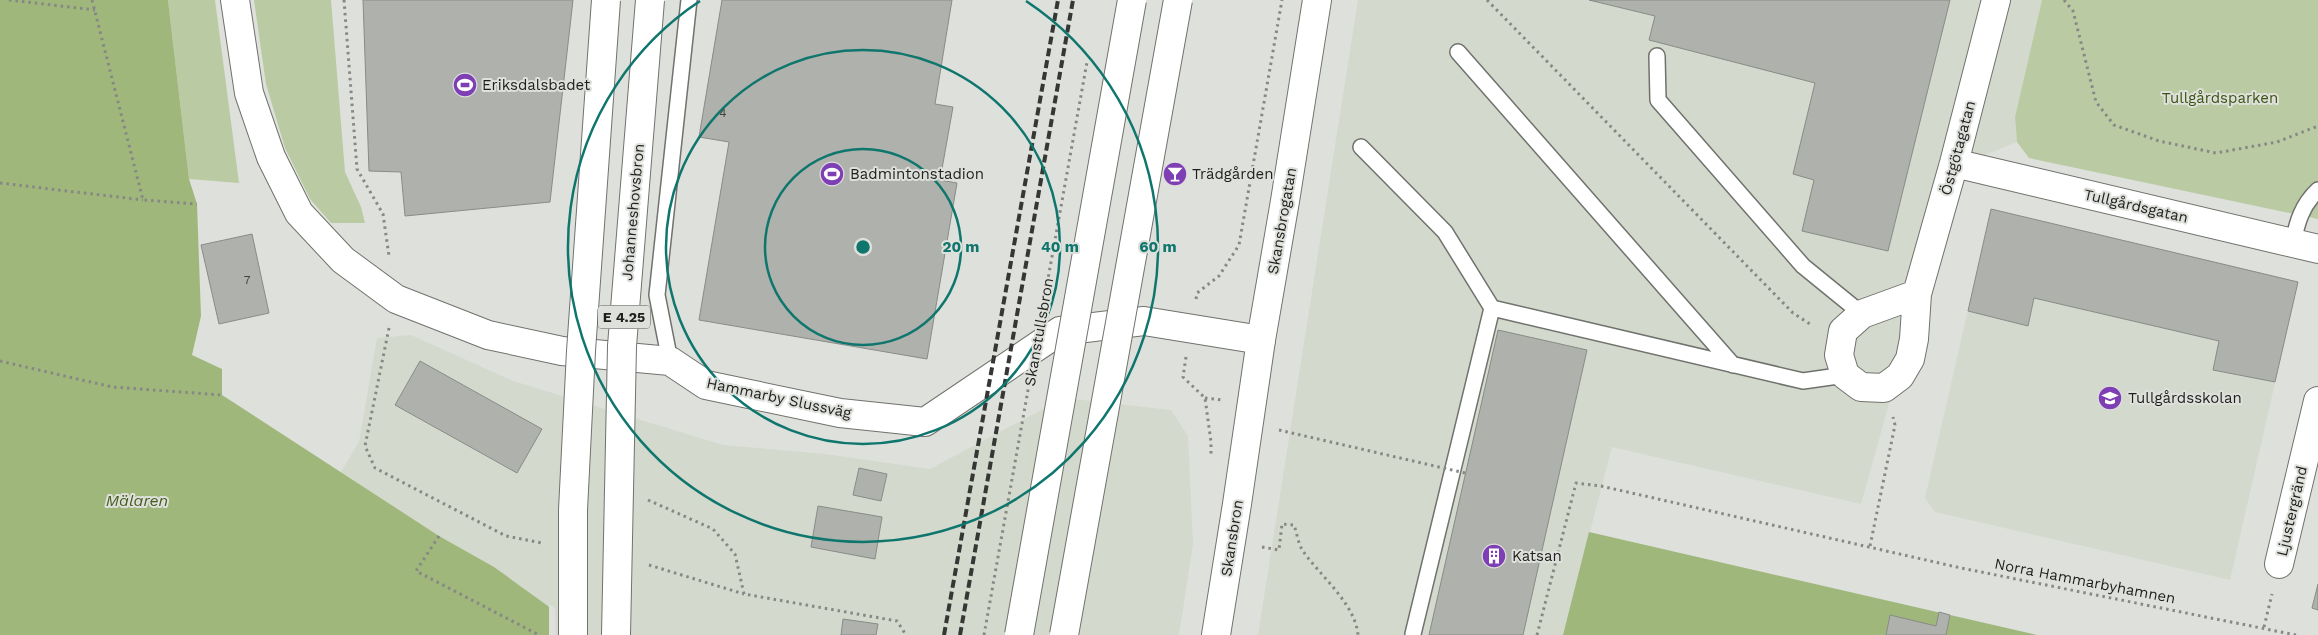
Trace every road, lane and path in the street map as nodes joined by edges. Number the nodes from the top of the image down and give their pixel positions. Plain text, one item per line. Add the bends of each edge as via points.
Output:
1 (9, 0) edge
2 (92, 0) edge
3 (235, 0) edge
4 (344, 0) edge
5 (606, 0) edge
6 (650, 0) edge
7 (689, 0) edge
8 (1132, 0) edge
9 (1178, 0) edge
10 (1282, 0) edge
11 (1317, 0) edge
12 (1487, 0) edge
13 (1996, 0) edge
14 (2064, 0) edge
15 (95, 10) junction
16 (1458, 52) dead end
17 (1657, 56) dead end
18 (1088, 59) dead end
19 (2318, 126) edge
20 (1361, 147) dead end
21 (1954, 163) junction
22 (0, 182) edge
23 (1250, 190) dead end
24 (2318, 190) edge
25 (143, 200) junction
26 (197, 204) dead end
27 (2305, 246) edge
28 (1917, 294) junction
29 (396, 299) junction
30 (1492, 308) junction
31 (1862, 314) junction
32 (1260, 340) junction
33 (1840, 344) junction
34 (0, 361) edge
35 (670, 361) junction
36 (1733, 365) junction
37 (1844, 374) junction
38 (1884, 388) junction
39 (222, 395) dead end
40 (2318, 401) edge
41 (1279, 430) dead end
42 (1245, 441) joint
43 (1466, 473) dead end
44 (640, 497) dead end
45 (439, 536) dead end
46 (543, 544) dead end
47 (1870, 546) junction
48 (1262, 547) dead end
49 (2279, 564) dead end
50 (646, 565) dead end
51 (744, 594) junction
52 (1413, 634) edge
53 (539, 635) edge
54 (573, 635) edge
55 (616, 635) edge
56 (906, 635) edge
57 (984, 635) edge
58 (1019, 635) edge
59 (1064, 635) edge
60 (1216, 635) edge
61 (1358, 635) edge
62 (1537, 635) edge
63 (2296, 635) edge

1 - 15 path
2 - 15 path
3 - 29 main road, Hammarby Slussväg via 249,94 271,157 299,213 343,260
4 - 29 path via 357,170 383,214
5 - 54 main road, E 4.25, bridge via 581,350 573,510
6 - 55 main road, Johanneshovsbron / E 4.25, bridge via 622,346
7 - 35 lane via 657,295
8 - 58 main road, bridge
9 - 59 main road, bridge
10 - 23 path
11 - 32 main road, Skansbrogatan
12 - 33 path via 1793,313
13 - 21 main road, Östgötagatan
14 - 19 path via 2073,11 2096,102 2114,125 2159,141 2216,153 2277,142
15 - 25 path
16 - 36 lane
17 - 31 lane via 1658,100 1803,266
18 - 57 path, Skanstullsbron, bridge
20 - 30 lane via 1445,232
21 - 27 main road, Tullgårdsgatan
21 - 28 main road, Östgötagatan
22 - 25 path
24 - 27 lane via 2301,212
25 - 26 path
28 - 31 main road
28 - 38 main road, Östgötagatan via 1910,359 1900,376
29 - 35 main road, Hammarby Slussväg via 488,335 562,351
29 - 46 path via 365,446 376,468 506,536
30 - 36 lane
30 - 52 lane
31 - 33 main road via 1843,331
32 - 35 main road, Hammarby Slussväg via 1144,321 1060,331 925,422 840,413 706,385
32 - 42 main road, Skansbrogatan
33 - 37 main road
34 - 39 path via 112,387
36 - 37 lane via 1802,381
37 - 38 main road via 1861,387
38 - 47 path via 1895,425
40 - 49 main road, Ljustergränd
41 - 43 path, bridge
42 - 60 main road, Skansbron
44 - 51 path via 713,528 735,554
45 - 53 path via 416,571
47 - 62 path, Norra Hammarbyhamnen via 1576,483
47 - 63 path, Norra Hammarbyhamnen via 1961,568
48 - 61 path via 1279,550 1282,524 1294,525 1302,550 1357,622
50 - 51 path
51 - 56 path via 897,620

